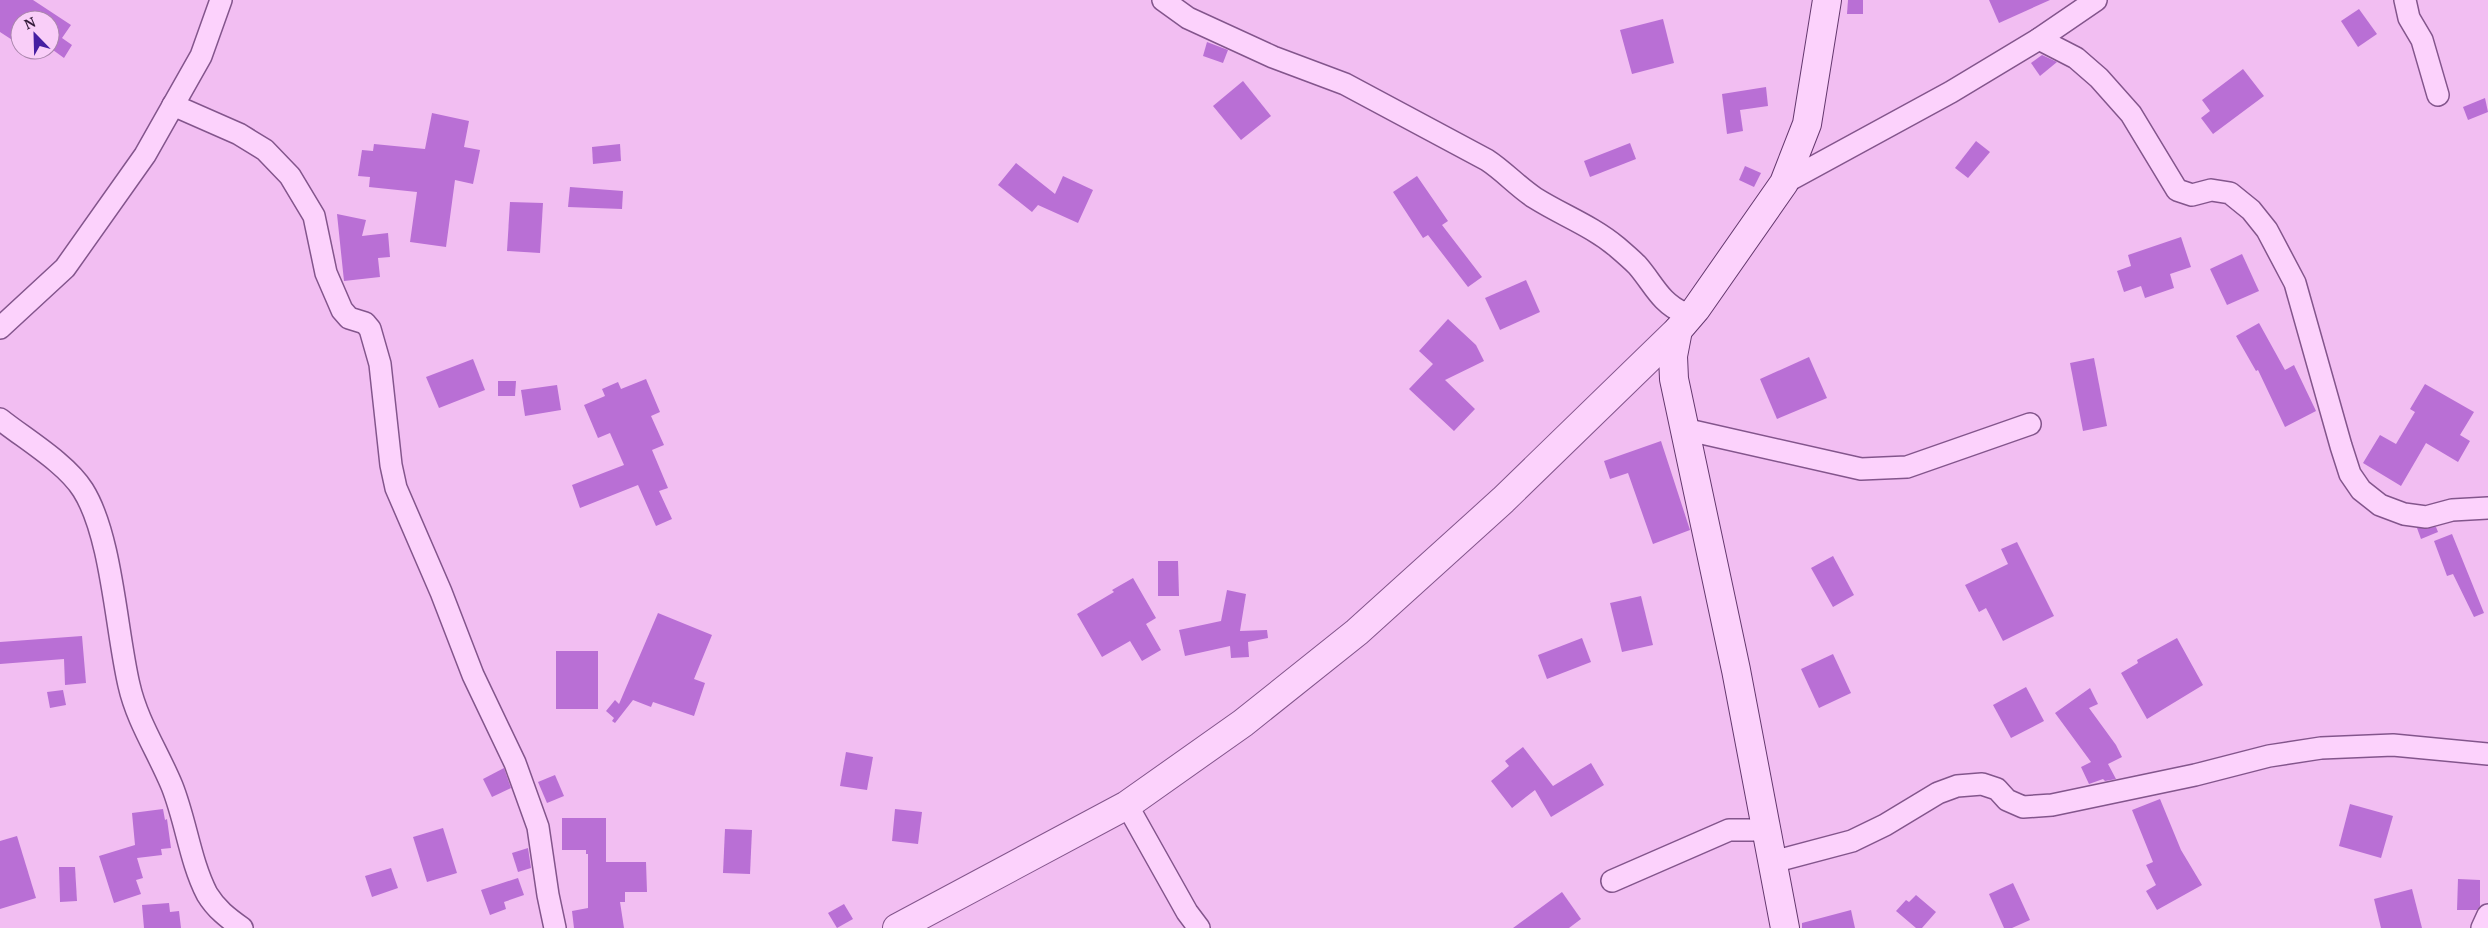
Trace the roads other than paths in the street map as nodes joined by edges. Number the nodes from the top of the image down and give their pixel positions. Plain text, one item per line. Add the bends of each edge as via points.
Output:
1 (221, 0) edge
2 (1163, 0) edge
3 (1827, 0) edge
4 (2096, 0) edge
5 (2405, 0) edge
6 (2039, 39) junction
7 (2438, 96) dead end
8 (173, 105) junction
9 (1784, 183) junction
10 (1696, 308) junction
11 (0, 328) edge
12 (1678, 330) junction
13 (0, 418) edge
14 (2030, 424) dead end
15 (1684, 429) junction
16 (2488, 508) edge
17 (2488, 754) edge
18 (1127, 805) junction
19 (1767, 830) junction
20 (1773, 862) junction
21 (1612, 881) dead end
22 (2488, 916) edge
23 (242, 928) edge
24 (555, 928) edge
25 (897, 928) edge
26 (1199, 928) edge
27 (1785, 928) edge
28 (2482, 928) edge

1 - 8 street via 201,56
2 - 10 street via 1188,18 1345,84 1487,160 1535,197 1616,246 1638,266 1671,308 1684,313
3 - 9 main road via 1807,124
4 - 6 street
5 - 7 street via 2422,40
6 - 9 street
6 - 16 street via 2076,58 2099,78 2131,114 2177,190 2192,195 2212,190 2230,193 2251,210 2267,230 2295,283 2341,446 2350,474 2360,490 2380,505 2404,514 2426,517 2452,510
8 - 11 street via 145,155 65,268
8 - 24 street via 239,134 266,150 290,176 314,216 326,273 342,310 349,318 365,323 374,338 396,488 473,675 515,763 538,828
9 - 10 main road
10 - 12 main road
12 - 15 main road via 1672,356
12 - 18 main road via 1503,500 1357,632 1243,723
13 - 23 street via 67,472 82,489 94,511 129,686 185,822 205,889 220,913
14 - 15 street via 1907,467 1862,469
15 - 19 main road
17 - 20 street via 2393,744 2321,748 2269,756 2052,805 2023,807 1982,784 1957,786 1938,793 1852,841
18 - 25 main road
18 - 26 street
19 - 20 main road
19 - 21 street via 1729,830
20 - 27 main road
22 - 28 street

